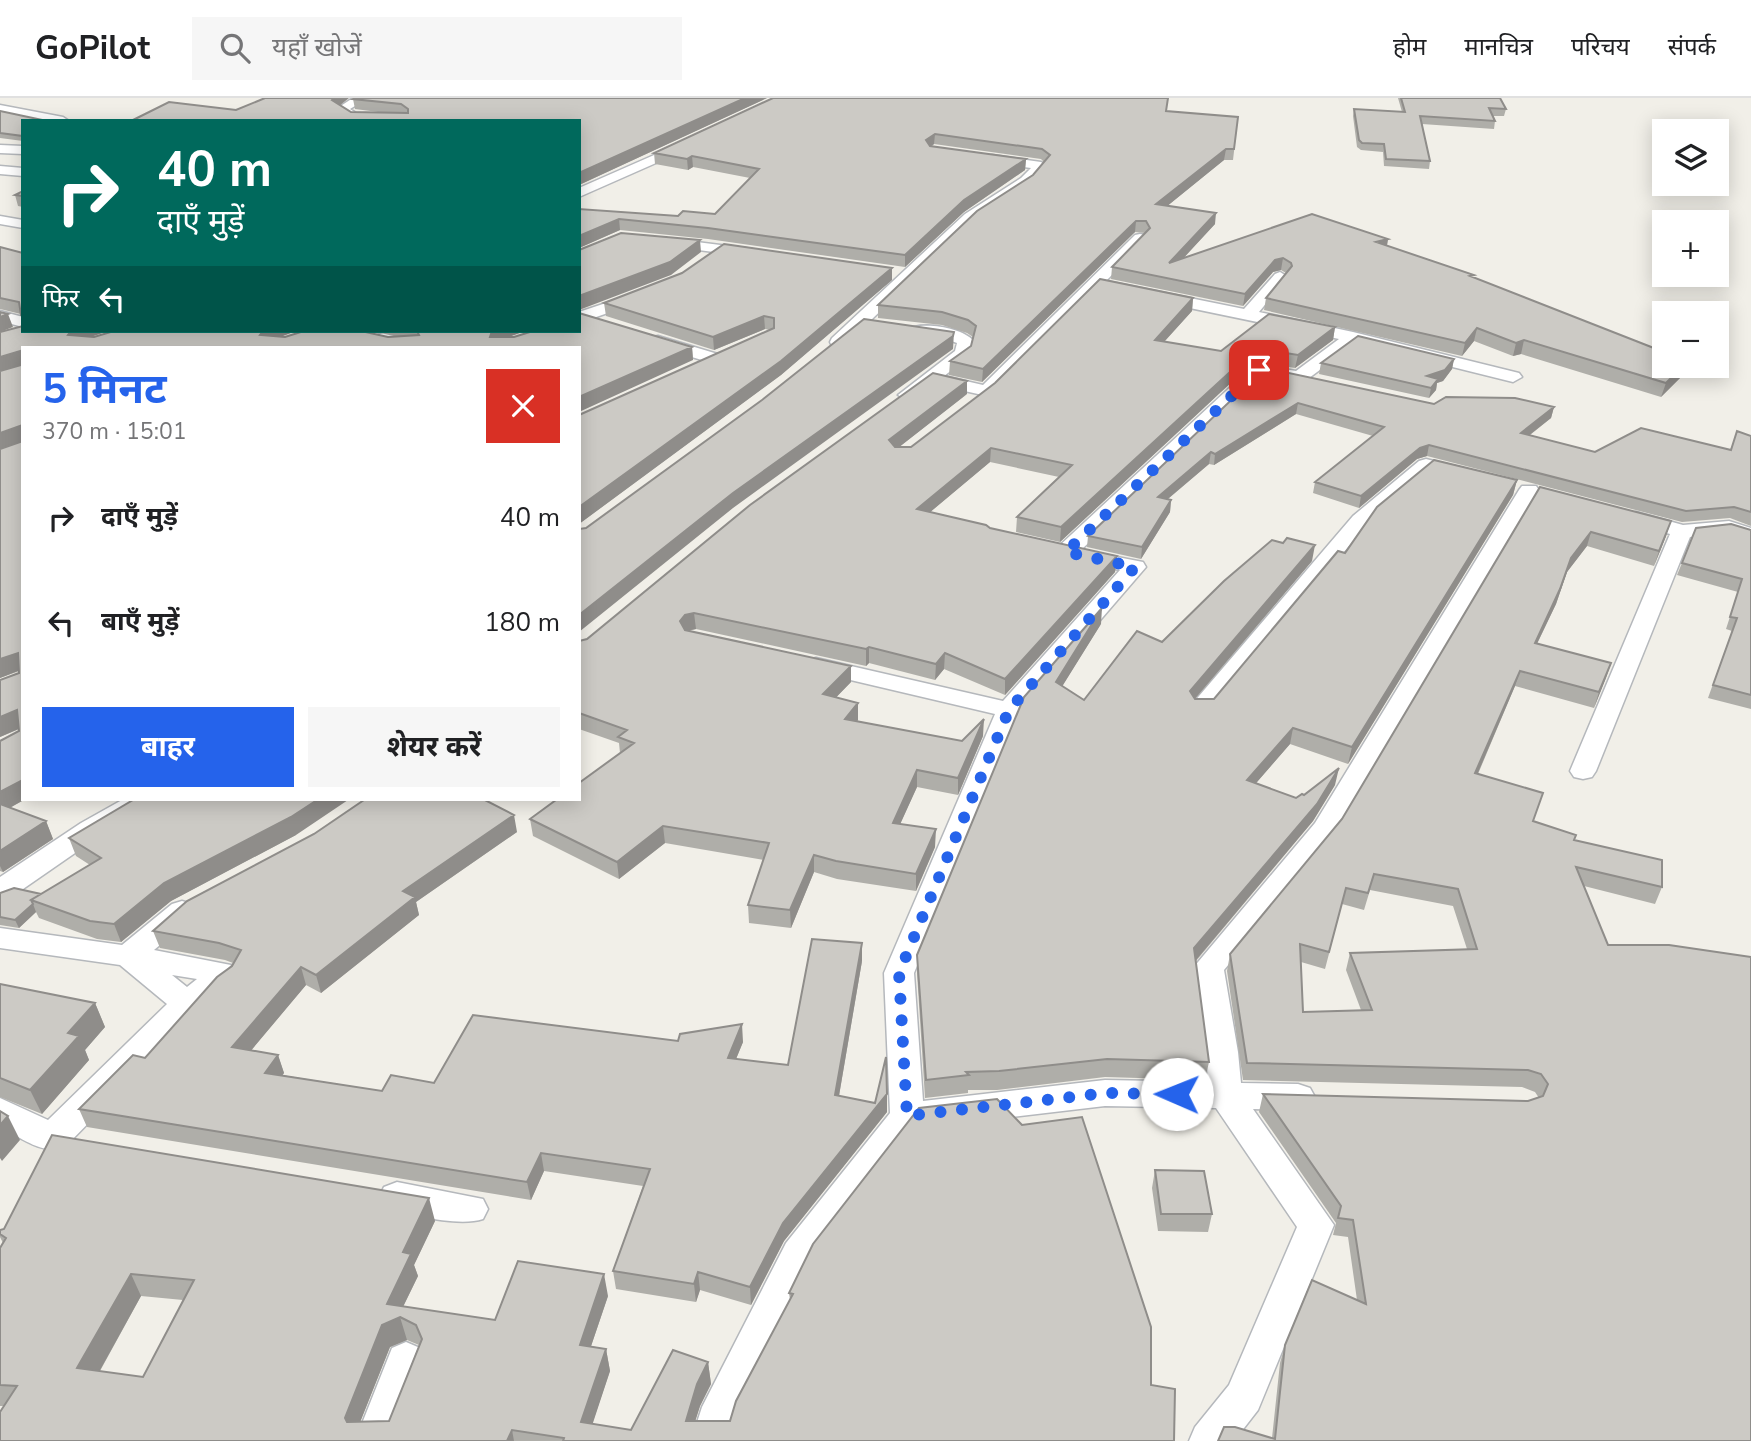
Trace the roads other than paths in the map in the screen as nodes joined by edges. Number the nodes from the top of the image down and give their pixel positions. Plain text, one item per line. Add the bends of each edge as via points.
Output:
1 (362, 98) edge
2 (0, 109) edge
3 (52, 119) edge
4 (382, 119) edge
5 (704, 136) edge
6 (0, 149) edge
7 (21, 150) edge
8 (974, 157) edge
9 (0, 170) edge
10 (21, 172) edge
11 (581, 177) edge
12 (607, 182) junction
13 (581, 192) edge
14 (0, 211) edge
15 (21, 211) edge
16 (0, 220) edge
17 (21, 223) edge
18 (1140, 237) edge
19 (645, 240) edge
20 (721, 248) junction
21 (762, 254) edge
22 (701, 264) edge
23 (1280, 278) edge
24 (1094, 283) junction
25 (655, 290) edge
26 (1249, 314) junction
27 (0, 316) edge
28 (581, 317) edge
29 (859, 324) junction
30 (609, 325) edge
31 (20, 329) edge
32 (398, 333) edge
33 (636, 334) edge
34 (1353, 337) junction
35 (382, 339) junction
36 (357, 341) edge
37 (405, 346) edge
38 (828, 349) edge
39 (735, 350) edge
40 (715, 359) junction
41 (692, 369) edge
42 (1298, 376) junction
43 (1513, 377) dead end
44 (931, 378) junction
45 (1325, 383) edge
46 (987, 391) junction
47 (965, 407) edge
48 (886, 410) edge
49 (1477, 477) edge
50 (1529, 490) dead end
51 (1751, 512) edge
52 (1618, 514) edge
53 (1729, 527) junction
54 (1682, 531) junction
55 (1751, 536) edge
56 (1043, 547) edge
57 (1066, 552) junction
58 (787, 659) edge
59 (1202, 708) edge
60 (1009, 710) junction
61 (1583, 771) dead end
62 (140, 801) edge
63 (0, 891) edge
64 (205, 898) edge
65 (0, 938) edge
66 (128, 956) junction
67 (187, 1003) junction
68 (1225, 1095) junction
69 (1333, 1098) edge
70 (0, 1111) edge
71 (907, 1116) junction
72 (52, 1138) junction
73 (93, 1145) edge
74 (35, 1171) edge
75 (362, 1191) edge
76 (470, 1209) dead end
77 (407, 1360) dead end
78 (375, 1441) edge
79 (711, 1441) edge
80 (1209, 1441) edge

1 - 4 street via 342,109 353,116
2 - 3 street
5 - 12 street
6 - 7 street
8 - 29 street via 1041,166 970,217 903,274
9 - 10 street
11 - 12 street
12 - 13 street
14 - 15 street
16 - 17 street
18 - 24 street
19 - 20 street
20 - 21 street
20 - 22 street
23 - 26 street
24 - 26 street
24 - 46 street
25 - 28 street
26 - 34 street
27 - 31 street
28 - 30 street
29 - 38 street
29 - 44 street via 949,334 966,341 963,353
32 - 35 street
33 - 40 street
34 - 42 street
34 - 43 street
35 - 36 street
35 - 37 street
39 - 40 street
40 - 41 street
42 - 45 street
42 - 57 street via 1259,370
44 - 46 street
44 - 48 street
46 - 47 street
49 - 59 street via 1426,465 1360,520
50 - 68 street via 1326,828 1208,968
51 - 53 street
52 - 54 street
53 - 54 street
53 - 55 street
54 - 61 street
56 - 57 street
57 - 60 street via 1135,567
58 - 60 street
60 - 71 street via 899,973
62 - 63 street
64 - 66 street via 182,910
65 - 66 street
66 - 67 street
66 - 67 street via 225,974
67 - 72 street
68 - 69 street
68 - 71 street via 1105,1093
68 - 80 street via 1316,1225 1244,1397
70 - 72 street
71 - 79 street via 799,1254 716,1420
72 - 73 street
72 - 74 street
75 - 76 street
77 - 78 street

